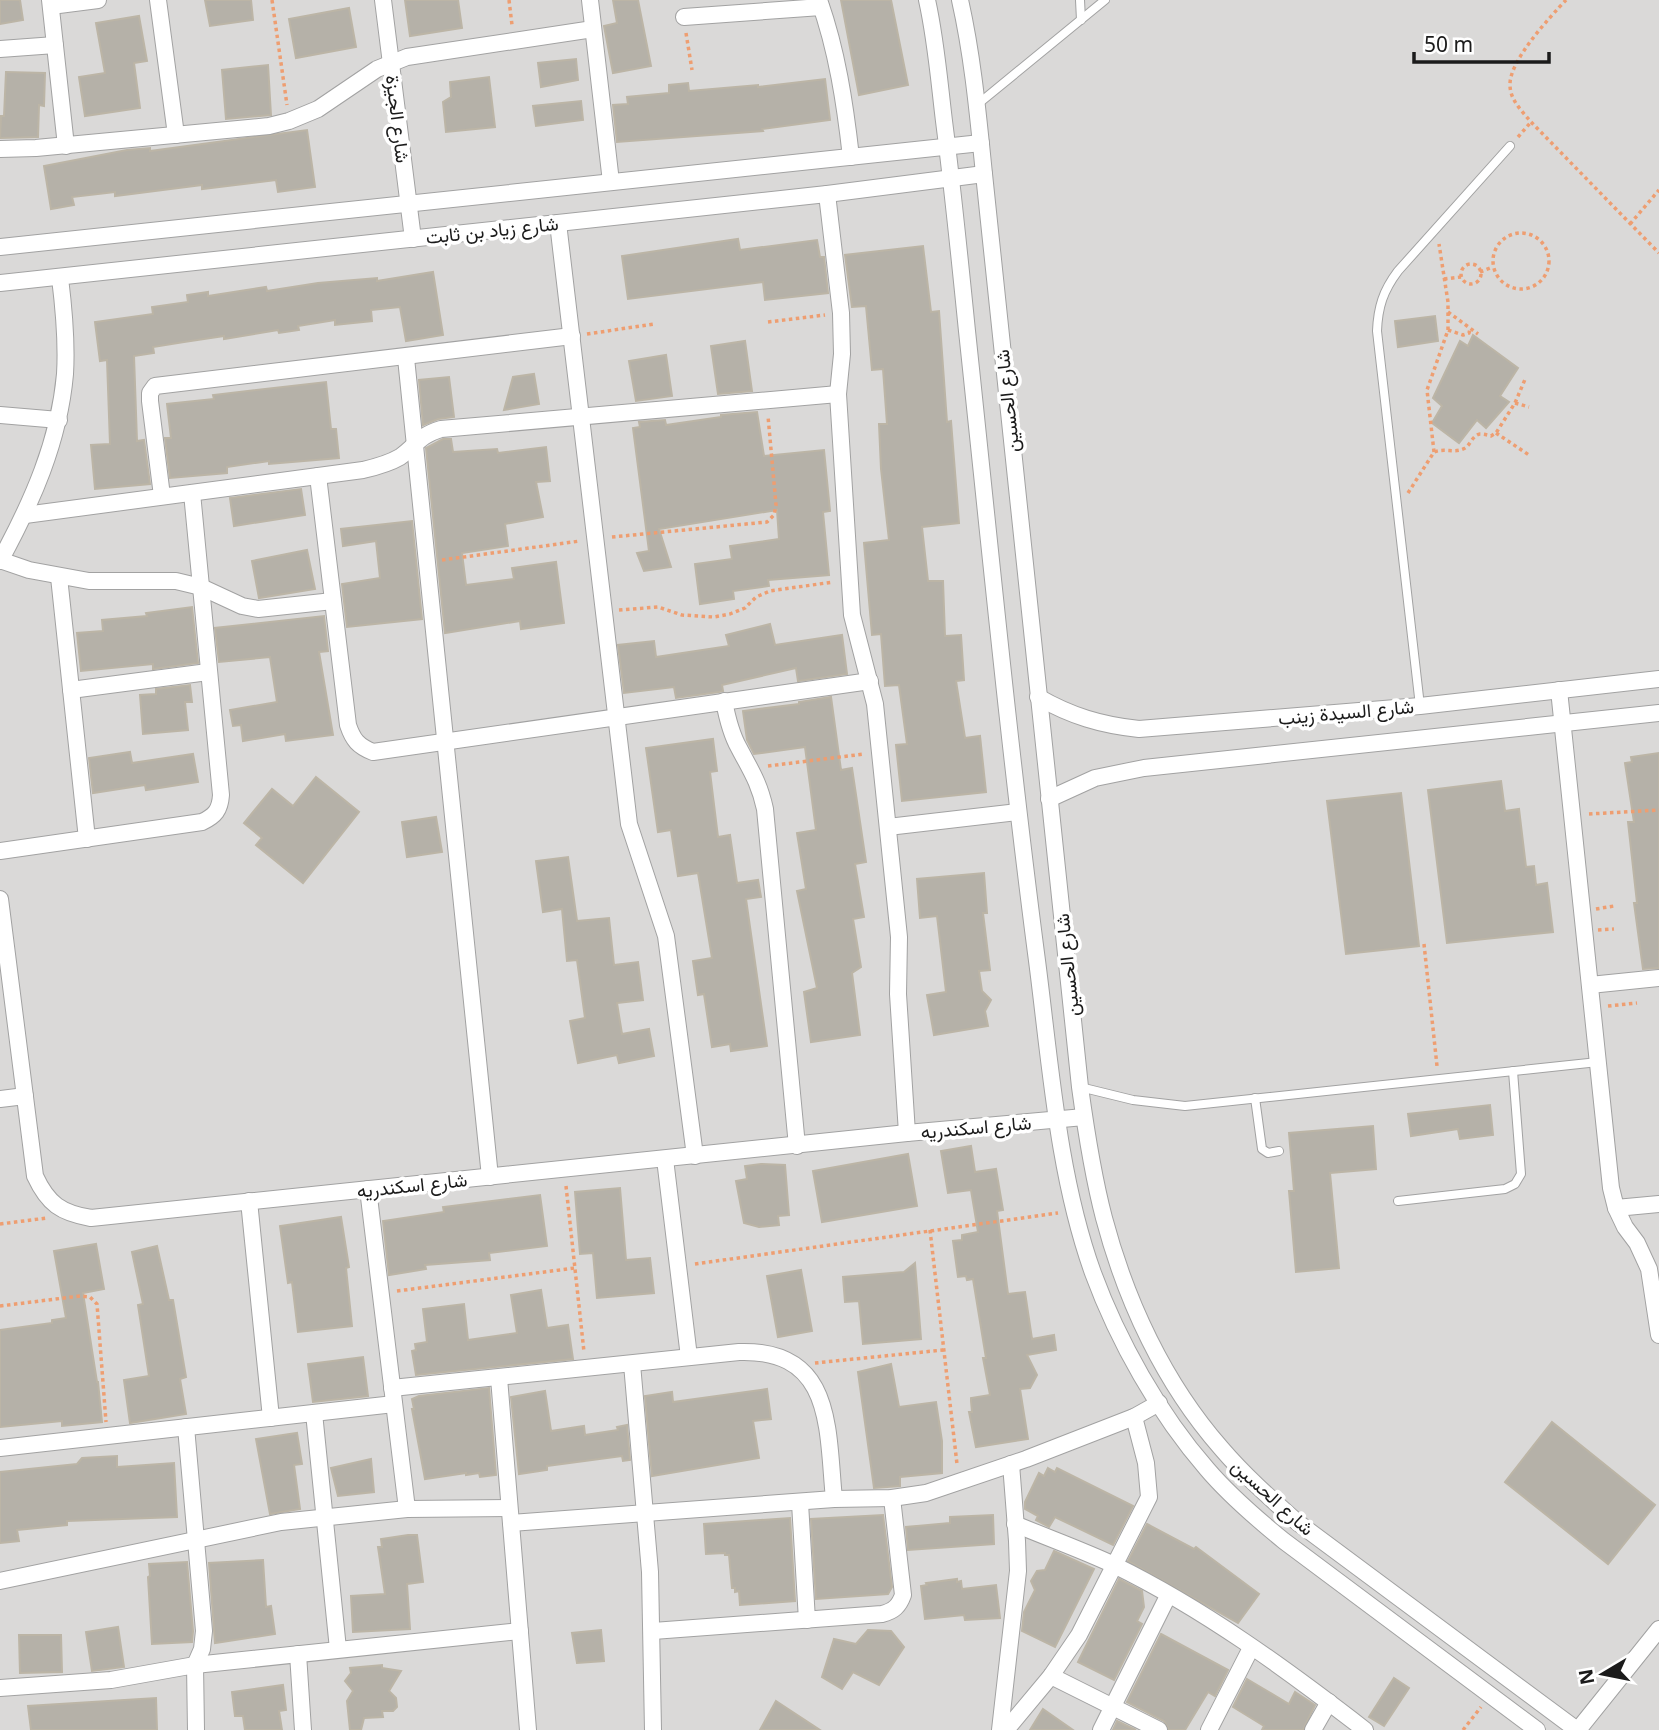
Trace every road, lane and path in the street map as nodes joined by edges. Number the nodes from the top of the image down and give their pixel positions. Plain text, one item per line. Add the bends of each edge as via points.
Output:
1 (98, 0) edge
2 (158, 0) edge
3 (272, 0) edge
4 (383, 0) edge
5 (509, 0) edge
6 (590, 0) edge
7 (927, 0) edge
8 (960, 0) edge
9 (1080, 0) edge
10 (1105, 0) edge
11 (1566, 0) edge
12 (50, 3) edge
13 (820, 3) edge
14 (684, 17) dead end
15 (1081, 20) junction
16 (593, 29) junction
17 (514, 41) junction
18 (55, 45) junction
19 (0, 49) edge
20 (391, 62) junction
21 (978, 104) junction
22 (289, 121) junction
23 (1531, 122) junction
24 (176, 135) junction
25 (981, 143) junction
26 (65, 146) junction
27 (1510, 146) joint
28 (947, 147) junction
29 (0, 149) edge
30 (851, 157) junction
31 (984, 174) junction
32 (951, 178) junction
33 (611, 182) junction
34 (1659, 190) edge
35 (827, 194) junction
36 (409, 203) junction
37 (558, 223) junction
38 (1630, 224) junction
39 (1437, 228) junction
40 (413, 239) junction
41 (0, 247) edge
42 (1659, 253) edge
43 (1493, 267) junction
44 (1480, 272) junction
45 (1461, 277) junction
46 (60, 278) junction
47 (1444, 279) junction
48 (0, 284) edge
49 (1448, 312) junction
50 (841, 313) junction
51 (768, 321) dead end
52 (654, 324) dead end
53 (1471, 329) junction
54 (1448, 330) junction
55 (1478, 334) dead end
56 (572, 336) junction
57 (406, 358) junction
58 (1526, 377) dead end
59 (838, 394) junction
60 (766, 400) junction
61 (1515, 403) junction
62 (1529, 407) dead end
63 (0, 415) edge
64 (581, 416) junction
65 (59, 420) junction
66 (1496, 433) junction
67 (414, 442) junction
68 (1434, 452) junction
69 (1528, 455) dead end
70 (318, 476) junction
71 (192, 493) junction
72 (162, 496) junction
73 (1398, 509) junction
74 (25, 514) junction
75 (596, 539) junction
76 (0, 560) edge
77 (427, 562) junction
78 (60, 577) junction
79 (849, 579) junction
80 (201, 587) junction
81 (333, 601) junction
82 (604, 612) junction
83 (208, 672) junction
84 (1659, 679) edge
85 (870, 681) junction
86 (71, 690) junction
87 (1559, 691) junction
88 (1038, 697) junction
89 (724, 701) junction
90 (1420, 706) junction
91 (1659, 713) edge
92 (617, 716) junction
93 (1563, 723) junction
94 (446, 741) junction
95 (880, 752) junction
96 (751, 768) junction
97 (1049, 799) junction
98 (1659, 810) edge
99 (1018, 812) junction
100 (1573, 815) junction
101 (888, 827) junction
102 (87, 839) junction
103 (0, 851) edge
104 (0, 899) edge
105 (1424, 944) dead end
106 (1659, 978) edge
107 (1590, 985) junction
108 (1637, 1003) dead end
109 (1592, 1007) junction
110 (1598, 1062) junction
111 (1513, 1071) junction
112 (1438, 1079) junction
113 (1080, 1087) junction
114 (25, 1096) junction
115 (1255, 1098) junction
116 (0, 1099) edge
117 (1084, 1117) junction
118 (1058, 1120) junction
119 (907, 1133) junction
120 (797, 1146) junction
121 (1279, 1152) dead end
122 (695, 1156) junction
123 (665, 1159) junction
124 (564, 1169) junction
125 (491, 1177) junction
126 (368, 1189) junction
127 (249, 1201) junction
128 (1398, 1201) dead end
129 (1659, 1204) edge
130 (1616, 1208) junction
131 (1074, 1211) junction
132 (73, 1215) junction
133 (0, 1224) edge
134 (930, 1230) junction
135 (678, 1266) junction
136 (575, 1268) junction
137 (381, 1293) junction
138 (0, 1306) edge
139 (1659, 1335) edge
140 (944, 1349) junction
141 (689, 1357) junction
142 (632, 1364) junction
143 (796, 1365) junction
144 (586, 1368) junction
145 (499, 1377) junction
146 (393, 1396) junction
147 (1159, 1403) junction
148 (314, 1413) junction
149 (1135, 1417) junction
150 (271, 1418) junction
151 (186, 1427) junction
152 (107, 1436) junction
153 (0, 1448) edge
154 (1010, 1464) junction
155 (959, 1483) junction
156 (892, 1498) junction
157 (834, 1499) junction
158 (800, 1503) junction
159 (407, 1508) junction
160 (646, 1514) junction
161 (510, 1515) junction
162 (325, 1516) junction
163 (1297, 1522) junction
164 (1015, 1524) junction
165 (195, 1538) junction
166 (1284, 1541) junction
167 (1114, 1565) junction
168 (0, 1581) edge
169 (1168, 1595) junction
170 (807, 1620) junction
171 (1659, 1629) edge
172 (520, 1631) junction
173 (653, 1631) junction
174 (1251, 1648) junction
175 (338, 1649) junction
176 (298, 1654) junction
177 (195, 1665) junction
178 (1051, 1676) junction
179 (0, 1688) edge
180 (1489, 1696) junction
181 (1329, 1702) junction
182 (1113, 1707) junction
183 (196, 1730) edge
184 (303, 1730) edge
185 (528, 1730) edge
186 (653, 1730) edge
187 (1000, 1730) edge
188 (1006, 1730) edge
189 (1101, 1730) edge
190 (1159, 1730) edge
191 (1209, 1730) edge
192 (1313, 1730) edge
193 (1365, 1730) edge
194 (1463, 1730) edge
195 (1537, 1730) edge
196 (1578, 1730) edge

1 - 12 street
2 - 24 street
3 - 22 path
4 - 20 street, شارع الجيزة
5 - 17 path
6 - 16 street
7 - 28 street, شارع الحسين
8 - 21 street, شارع الحسين
9 - 15 lane
10 - 15 lane
11 - 23 path via 1534,35 1509,83 1513,99
12 - 18 street
13 - 14 street
13 - 30 street via 840,81
15 - 21 lane
16 - 17 street
16 - 33 street
17 - 20 street
18 - 19 street
18 - 26 street
20 - 22 street via 318,109
20 - 36 street, شارع الجيزة
21 - 25 street, شارع الحسين
22 - 24 street
23 - 27 path
23 - 38 path
24 - 26 street
25 - 28 street, شارع زياد بن ثابت
25 - 31 street, شارع الحسين
26 - 29 street
27 - 39 lane
28 - 30 street, شارع زياد بن ثابت
28 - 32 street, شارع الحسين
30 - 33 street, شارع زياد بن ثابت
31 - 32 street, شارع زياد بن ثابت
31 - 88 street, شارع الحسين
32 - 35 street, شارع زياد بن ثابت
32 - 99 street, شارع الحسين
33 - 36 street, شارع زياد بن ثابت
34 - 38 path
35 - 37 street, شارع زياد بن ثابت
35 - 50 street
36 - 40 street, شارع الجيزة
36 - 41 street, شارع زياد بن ثابت
37 - 40 street, شارع زياد بن ثابت
37 - 56 street
38 - 42 path
39 - 47 path
39 - 73 lane via 1385,289 1378,309
40 - 46 street, شارع زياد بن ثابت
43 - 43 path via 1506,285 1527,289 1545,276 1549,254 1536,236 1514,233 1496,246
43 - 44 path
44 - 45 path via 1477,267 1465,266
44 - 45 path via 1476,283
45 - 47 path
46 - 48 street, شارع زياد بن ثابت
46 - 65 street via 65,373
47 - 49 path
49 - 53 path
49 - 54 path
50 - 51 path
50 - 59 street
52 - 56 path
53 - 54 path via 1466,335
53 - 55 path
54 - 68 path via 1427,390
56 - 57 street
56 - 64 street
57 - 67 street
57 - 72 street via 155,386 150,401
58 - 61 path
59 - 60 street
59 - 79 street
60 - 64 street
60 - 75 path via 776,505 767,522
61 - 62 path
61 - 66 path
63 - 65 street
64 - 67 street via 441,429
64 - 75 street
65 - 74 street
66 - 68 path via 1475,436 1459,451
66 - 69 path
67 - 70 street via 383,465
67 - 77 street
68 - 73 path
70 - 71 street
70 - 81 street
71 - 72 street
71 - 80 street
72 - 74 street
73 - 90 lane
74 - 76 street
75 - 77 path
75 - 82 street
76 - 78 street
77 - 94 street
78 - 80 street via 119,583 176,581
78 - 86 street
79 - 82 path via 770,591 745,608 714,617 682,615 658,607
79 - 85 street via 852,615
80 - 81 street via 258,609
80 - 83 street
81 - 94 street via 352,737 373,752
82 - 92 street
83 - 86 street
83 - 102 street via 221,795 213,817
84 - 87 street, شارع السيدة زينب
85 - 89 street
85 - 95 street
86 - 102 street
87 - 90 street, شارع السيدة زينب
87 - 93 street
88 - 90 street, شارع السيدة زينب via 1086,720 1139,729
88 - 97 street, شارع الحسين
89 - 92 street
89 - 96 street via 738,748
91 - 93 street, شارع السيدة زينب
92 - 94 street
92 - 122 street via 629,824 666,936
93 - 97 street, شارع السيدة زينب via 1144,768 1095,778
93 - 100 street
94 - 125 street
95 - 96 path
95 - 101 street
96 - 120 street via 765,809
97 - 113 street, شارع الحسين
98 - 100 path
99 - 101 street
99 - 118 street, شارع الحسين
100 - 107 street
101 - 119 street via 899,937
102 - 103 street
104 - 114 street
105 - 112 path
106 - 107 street
107 - 109 street
108 - 109 path
109 - 110 street
110 - 111 lane
110 - 130 street
111 - 112 lane
111 - 128 lane via 1521,1174 1515,1184 1505,1189
112 - 115 lane
113 - 115 lane via 1185,1106
113 - 117 street, شارع الحسين
114 - 116 street
114 - 132 street via 35,1176 43,1193
115 - 121 lane via 1262,1149
117 - 118 street, شارع اسكندريه
117 - 163 street, شارع الحسين via 1104,1217 1160,1362 1219,1447
118 - 119 street, شارع اسكندريه
118 - 131 street, شارع الحسين
119 - 120 street, شارع اسكندريه
120 - 122 street, شارع اسكندريه
122 - 123 street, شارع اسكندريه
123 - 124 street, شارع اسكندريه
123 - 135 street
124 - 125 street, شارع اسكندريه
124 - 136 path
125 - 126 street, شارع اسكندريه
126 - 127 street, شارع اسكندريه
126 - 137 street
127 - 132 street, شارع اسكندريه via 91,1218
127 - 150 street
129 - 130 street
130 - 139 street via 1649,1269
131 - 134 path
131 - 147 street, شارع الحسين via 1117,1331
132 - 133 path
134 - 135 path
134 - 140 path
135 - 141 street
136 - 137 path
136 - 144 path
137 - 146 street
138 - 152 path via 80,1296 97,1304
140 - 143 path
140 - 155 path
141 - 142 street
141 - 143 street via 759,1351
142 - 144 street
142 - 160 street
143 - 157 street via 820,1396
144 - 145 street
145 - 146 street
145 - 161 street
146 - 148 street
146 - 159 street
147 - 149 street
147 - 166 street, شارع الحسين via 1208,1471
148 - 150 street
148 - 162 street
149 - 154 street
149 - 167 street via 1149,1497
150 - 151 street
151 - 152 street
151 - 165 street
152 - 153 street
154 - 155 street
154 - 164 street
155 - 156 street
156 - 157 street
156 - 170 street via 903,1595 900,1604 882,1614
157 - 158 street
158 - 160 street
158 - 170 street
159 - 161 street
159 - 162 street
160 - 161 street
160 - 173 street
161 - 172 street
162 - 165 street
162 - 175 street
163 - 166 street
163 - 196 street, شارع الحسين
164 - 167 street
164 - 187 street via 1018,1571
165 - 168 street
165 - 177 street via 204,1631
166 - 180 street, شارع الحسين
167 - 169 street
167 - 178 street via 1091,1614
169 - 174 street
169 - 182 street
170 - 173 street
171 - 196 street
172 - 175 street
172 - 185 street
173 - 186 street
174 - 181 street
174 - 191 street
175 - 176 street
176 - 177 street
176 - 184 street
177 - 179 street via 122,1679
177 - 183 street
178 - 182 street
178 - 188 street
180 - 194 path
180 - 195 street, شارع الحسين
181 - 192 street
181 - 193 street
182 - 189 street
182 - 190 street

